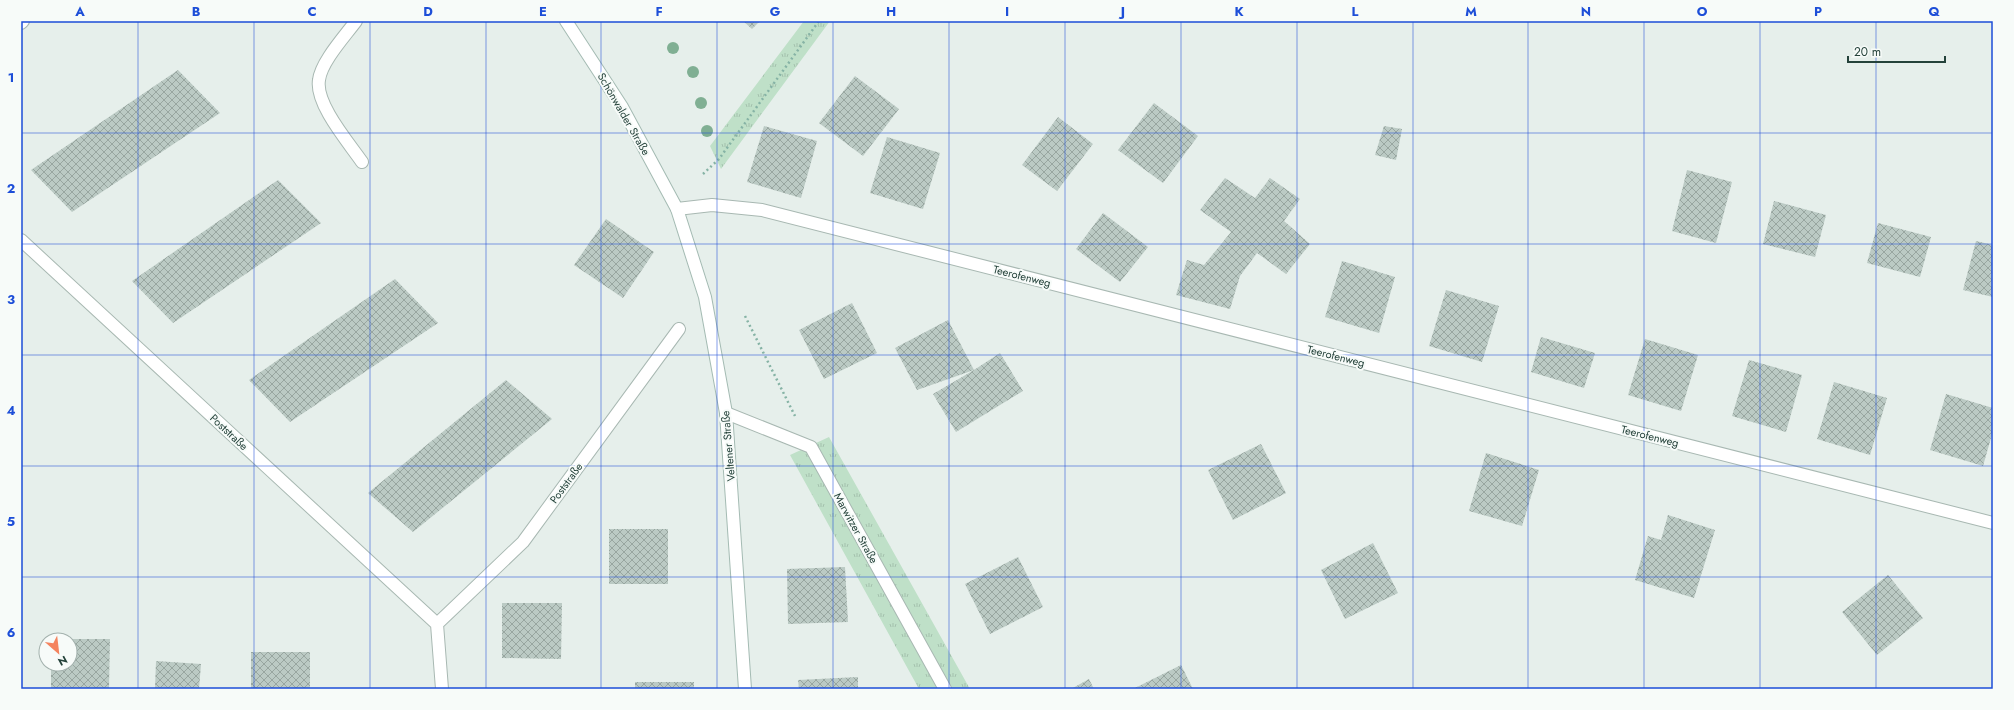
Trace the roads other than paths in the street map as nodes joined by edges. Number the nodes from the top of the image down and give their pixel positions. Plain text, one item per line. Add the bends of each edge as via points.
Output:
1 (356, 21) edge
2 (566, 21) edge
3 (362, 162) dead end
4 (678, 209) junction
5 (21, 240) edge
6 (680, 329) dead end
7 (726, 413) junction
8 (1993, 523) edge
9 (438, 624) junction
10 (442, 689) edge
11 (745, 689) edge
12 (945, 689) edge

1 - 3 street via 326,63 318,80 319,94 333,120
2 - 4 street, Schönwalder Straße via 622,107
4 - 7 street, Veltener Straße via 705,297
4 - 8 street, Teerofenweg via 712,205 762,210
5 - 9 street, Poststraße
6 - 9 street, Poststraße via 523,542
7 - 11 street, Veltener Straße
7 - 12 street, Marwitzer Straße via 811,447
9 - 10 street

